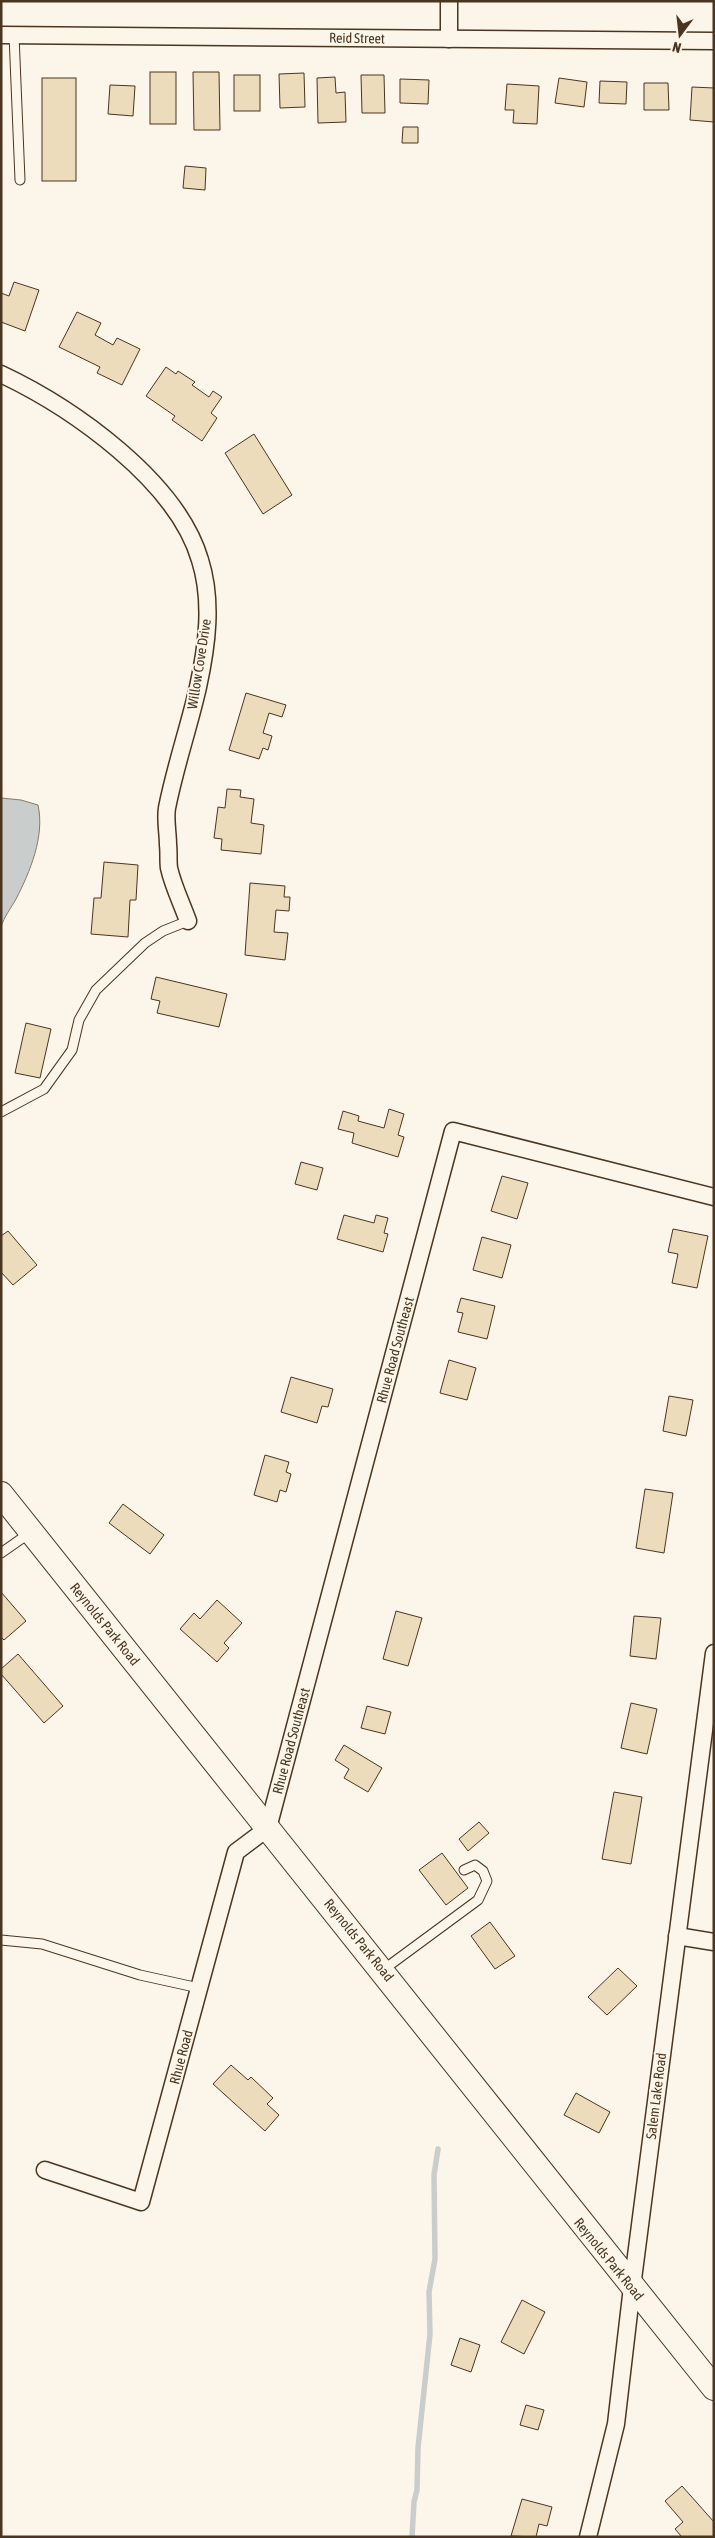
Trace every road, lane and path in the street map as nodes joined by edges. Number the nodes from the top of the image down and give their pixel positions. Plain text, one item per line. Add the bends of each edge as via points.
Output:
1 (450, 1) edge
2 (8, 35) edge
3 (450, 39) junction
4 (714, 41) edge
5 (20, 180) dead end
6 (1, 374) edge
7 (188, 921) joint
8 (1, 1112) edge
9 (714, 1197) edge
10 (1, 1494) edge
11 (31, 1532) junction
12 (1, 1554) edge
13 (714, 1653) edge
14 (268, 1828) junction
15 (464, 1870) dead end
16 (677, 1936) junction
17 (1, 1940) edge
18 (714, 1942) edge
19 (383, 1970) junction
20 (199, 1988) junction
21 (45, 2170) dead end
22 (632, 2286) junction
23 (714, 2388) edge
24 (588, 2537) edge

1 - 3 street
2 - 3 street, Reid Street
2 - 5 lane
3 - 4 street, Reid Street
6 - 7 street, Willow Cove Drive via 48,400 130,459 180,516 201,560 206,585 206,636 198,686 167,810 169,867
7 - 8 lane via 145,943 96,990 79,1020 72,1050 44,1089
9 - 14 street, Rhue Road Southeast via 453,1131
10 - 11 main road, Reynolds Park Road
11 - 12 lane
11 - 14 main road, Reynolds Park Road
13 - 16 street, Salem Lake Road
14 - 19 main road, Reynolds Park Road
14 - 20 street, Rhue Road via 236,1852
15 - 19 lane via 476,1865 484,1871 487,1882 478,1900
16 - 18 street
16 - 22 street, Salem Lake Road
17 - 20 lane via 42,1944 133,1973
19 - 22 main road, Reynolds Park Road
20 - 21 street, Rhue Road via 141,2202
22 - 23 main road, Reynolds Park Road
22 - 24 street, Salem Lake Road via 616,2424

